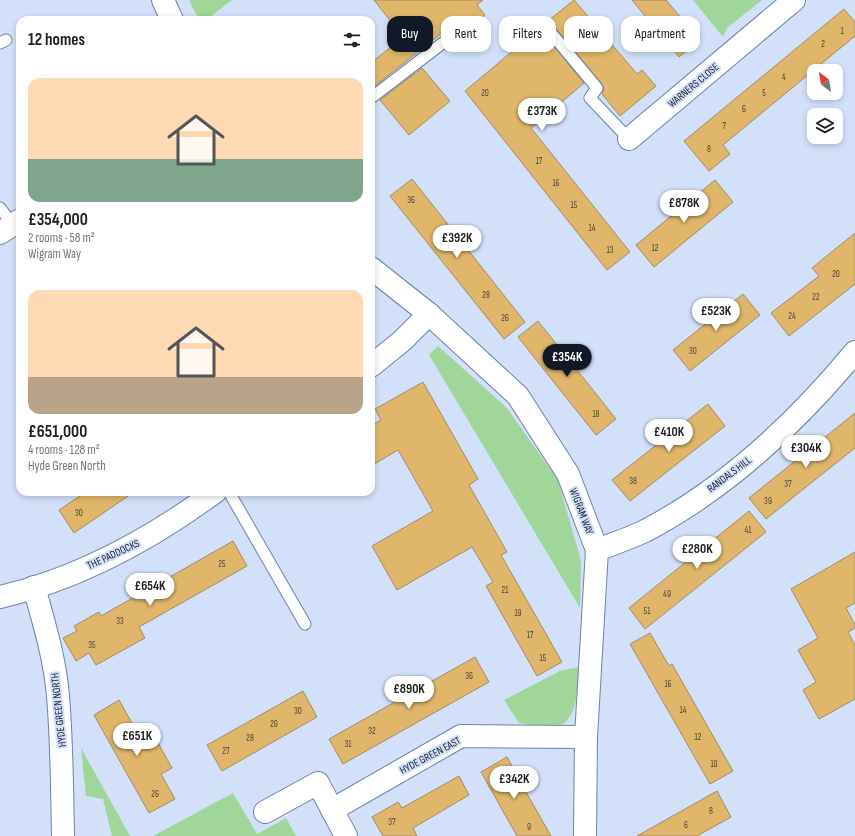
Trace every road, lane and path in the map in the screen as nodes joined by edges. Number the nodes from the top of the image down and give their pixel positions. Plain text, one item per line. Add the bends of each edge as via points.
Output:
1 (164, 0) edge
2 (794, 0) edge
3 (170, 16) edge
4 (556, 39) edge
5 (441, 44) edge
6 (375, 95) edge
7 (629, 139) joint
8 (375, 271) edge
9 (430, 314) junction
10 (855, 352) edge
11 (375, 363) edge
12 (210, 496) edge
13 (231, 496) edge
14 (597, 550) junction
15 (34, 586) junction
16 (0, 596) edge
17 (305, 624) dead end
18 (586, 737) junction
19 (332, 810) junction
20 (265, 812) dead end
21 (63, 836) edge
22 (346, 836) edge
23 (585, 836) edge

1 - 3 street
2 - 7 street, WARNERS CLOSE
4 - 7 lane via 597,88 590,98
5 - 6 lane
8 - 9 street, WIGRAM WAY
9 - 11 street
9 - 14 street, WIGRAM WAY via 518,396 568,474
10 - 14 street, RANDALS HILL via 804,410 725,478 645,531
12 - 15 street, THE PADDOCKS via 143,540 102,561
13 - 17 lane
14 - 18 street, WIGRAM WAY
15 - 16 street, THE PADDOCKS
15 - 21 street, HYDE GREEN NORTH via 49,642 58,695
18 - 19 street, HYDE GREEN EAST via 461,736
18 - 23 street, WIGRAM WAY
19 - 20 street via 318,782
19 - 22 street

